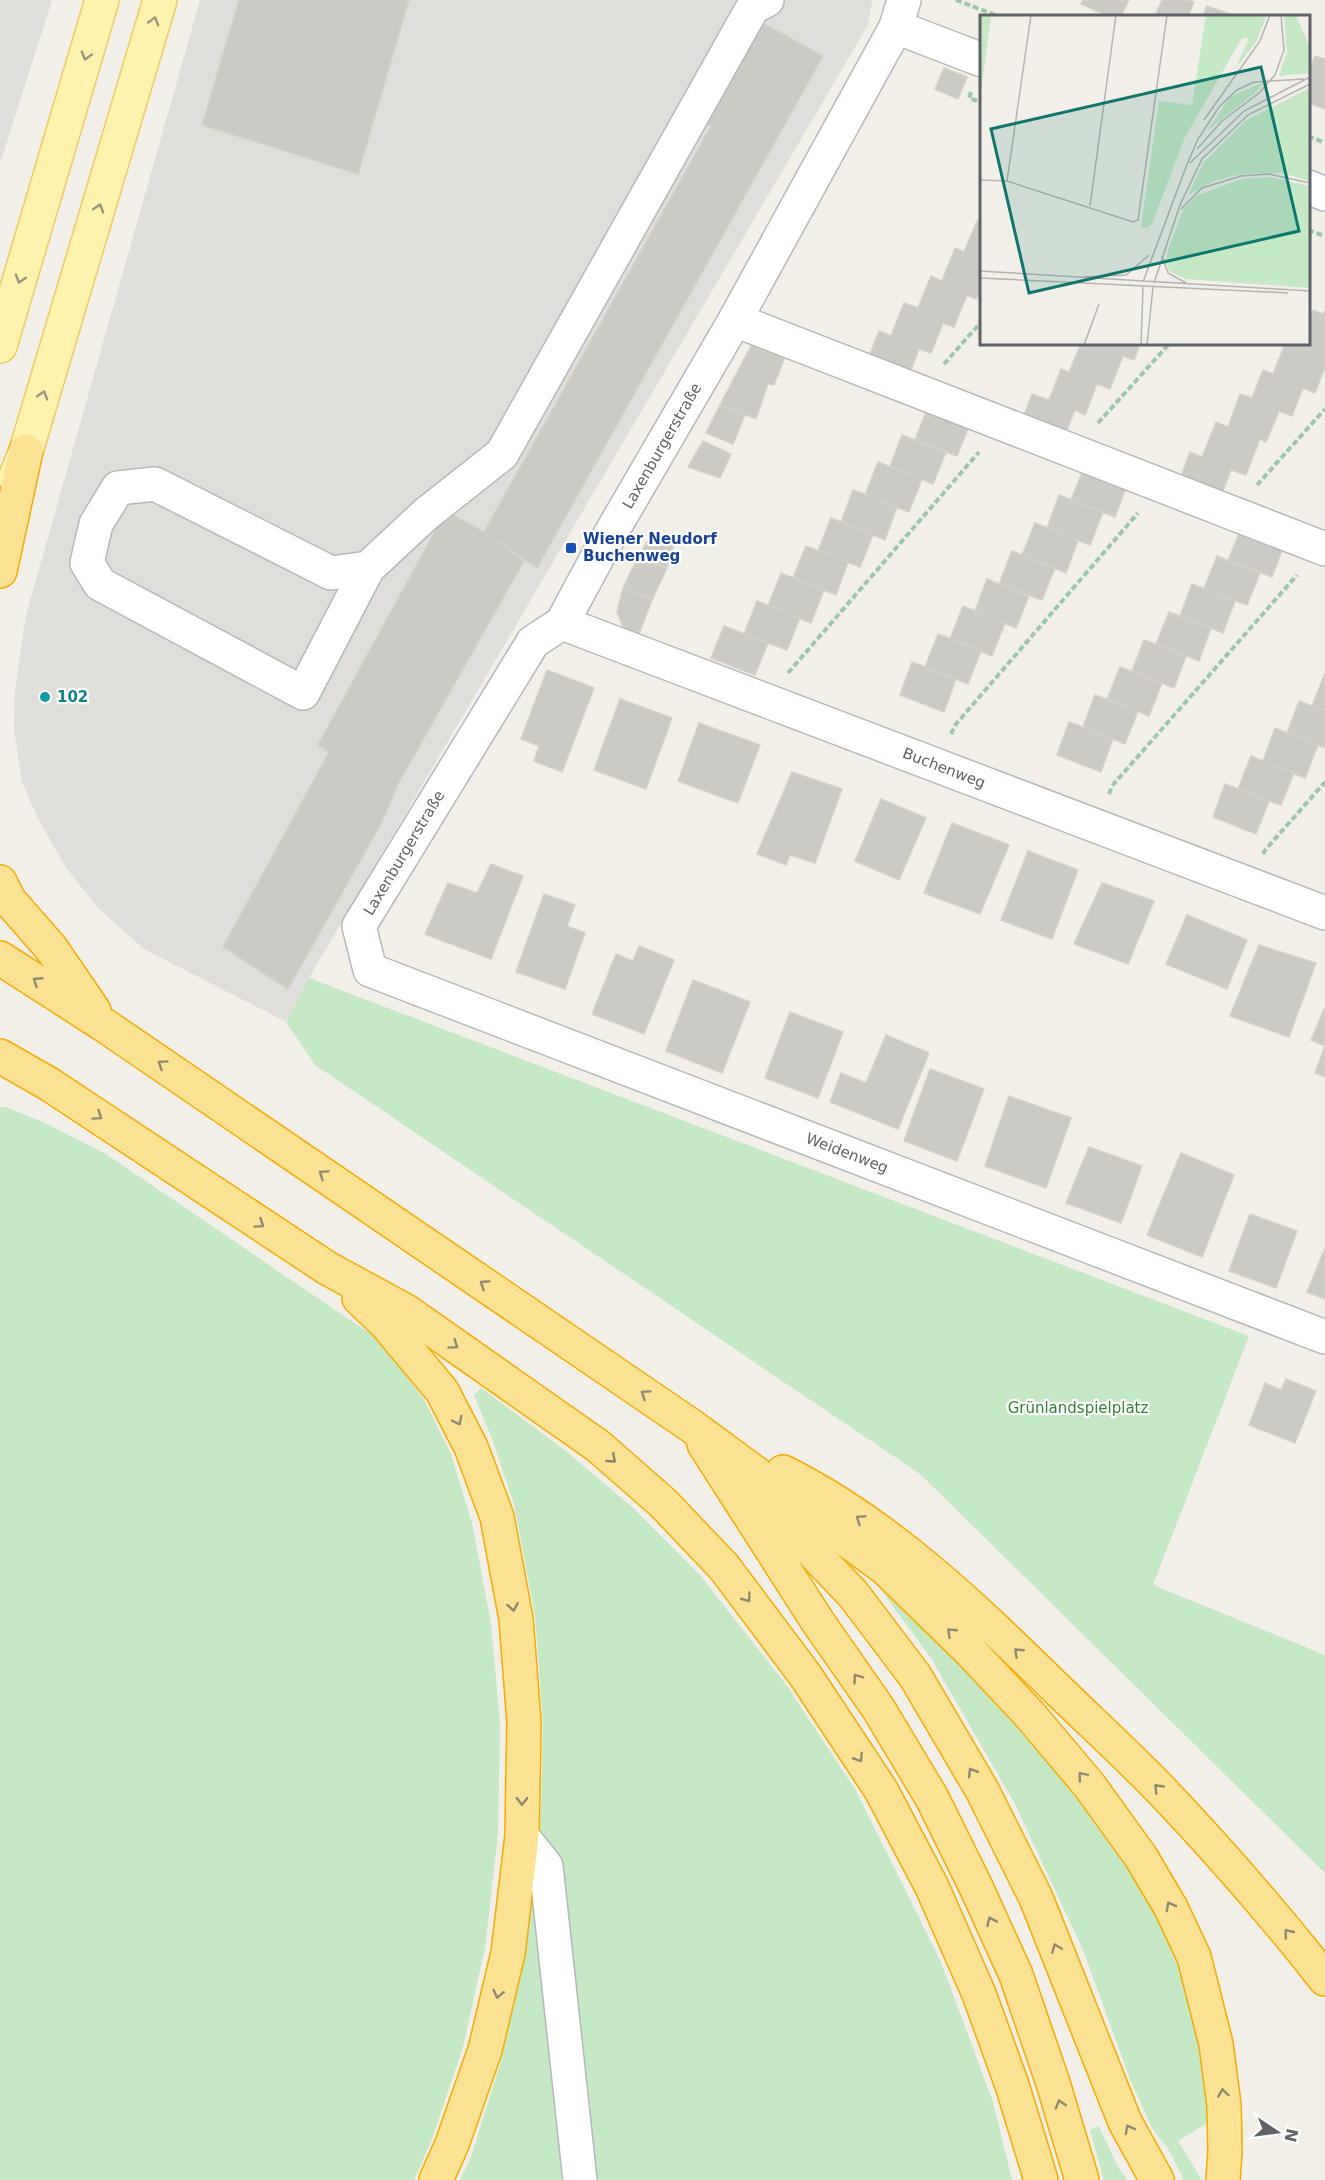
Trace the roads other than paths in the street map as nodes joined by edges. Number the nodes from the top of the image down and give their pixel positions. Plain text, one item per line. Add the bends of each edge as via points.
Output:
1 (102, 0) edge
2 (160, 0) edge
3 (767, 0) edge
4 (900, 14) edge
5 (980, 59) edge
6 (1310, 188) edge
7 (1325, 194) edge
8 (735, 320) junction
9 (0, 346) edge
10 (27, 451) junction
11 (0, 515) edge
12 (1323, 548) edge
13 (368, 568) junction
14 (0, 571) edge
15 (562, 623) junction
16 (0, 882) edge
17 (1325, 913) edge
18 (0, 958) edge
19 (370, 970) joint
20 (104, 1024) junction
21 (0, 1056) edge
22 (49, 1084) junction
23 (0, 1085) edge
24 (327, 1268) junction
25 (1325, 1337) edge
26 (693, 1427) junction
27 (522, 1836) junction
28 (1325, 1978) edge
29 (1224, 2165) edge
30 (436, 2180) edge
31 (580, 2180) edge
32 (1041, 2180) edge
33 (1082, 2180) edge
34 (1157, 2180) edge

1 -> 9 main road
10 -> 2 main road
3 - 13 street via 753,7 502,453 426,514
4 - 5 street
4 - 8 street, Laxenburgerstraße
6 - 7 street
8 - 12 street
8 - 15 street, Laxenburgerstraße
10 - 11 main road
10 - 14 highway
13 - 13 street via 331,573 155,484 118,488 96,524 87,563 100,584 303,693
15 - 17 street, Buchenweg
15 - 19 street, Laxenburgerstraße via 533,642 359,926
16 - 20 highway via 9,900 51,948
20 -> 18 highway
19 - 25 street, Weidenweg
26 -> 20 highway
21 - 22 highway
22 - 23 highway
22 -> 24 highway
24 -> 27 highway via 386,1324 442,1391 471,1447 497,1517 516,1619 524,1722
24 -> 32 highway via 406,1311 598,1446 663,1503 724,1567 805,1674 862,1761 932,1887 983,2004
28 -> 26 highway via 1275,1916 1160,1790 1020,1653 908,1551 808,1484
29 -> 26 highway via 1224,2104 1216,2044 1194,1958 1142,1857 1030,1715 886,1569
33 -> 26 highway via 1016,1975 932,1798 878,1708 818,1623
34 -> 26 highway via 1125,2122 1036,1898 982,1790 915,1676 853,1594
27 -> 30 highway via 508,1953 485,2050
27 - 31 street via 546,1866

